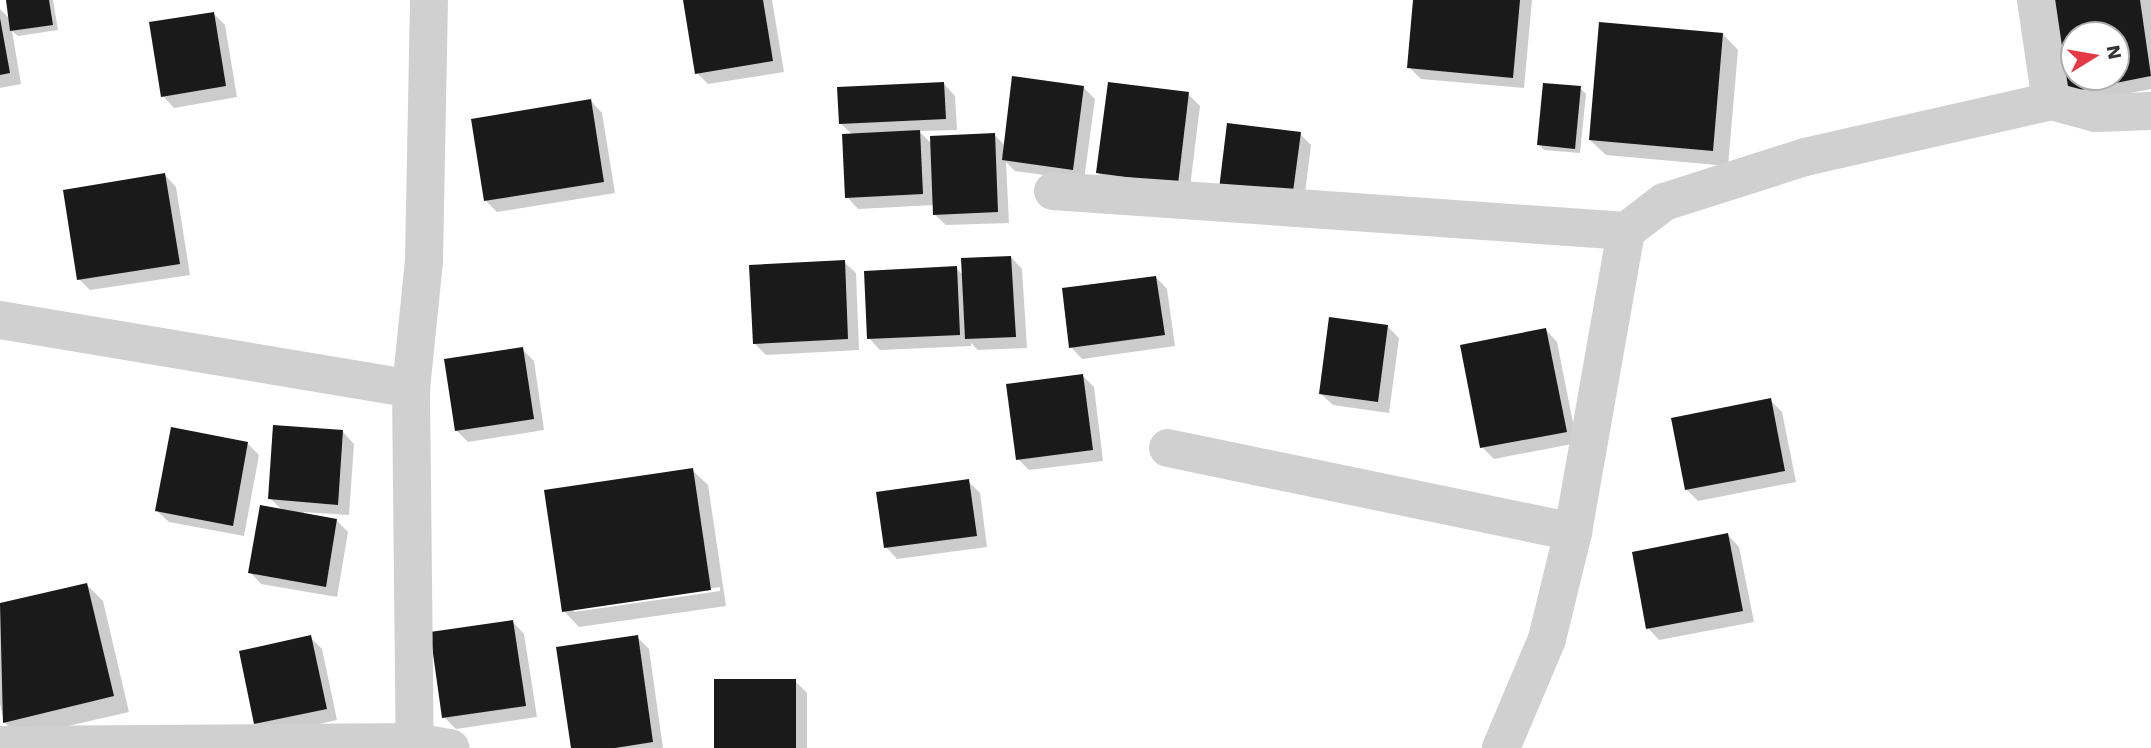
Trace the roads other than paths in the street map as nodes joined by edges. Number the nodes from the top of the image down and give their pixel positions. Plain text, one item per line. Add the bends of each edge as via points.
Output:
1 (429, 0) edge
2 (2036, 0) edge
3 (2051, 101) junction
4 (2151, 111) edge
5 (1053, 191) dead end
6 (1626, 231) junction
7 (0, 320) edge
8 (411, 389) junction
9 (1168, 448) dead end
10 (1573, 532) junction
11 (0, 745) edge
12 (432, 745) edge
13 (1501, 748) edge

1 - 8 street via 424,261
2 - 3 street
3 - 4 street via 2096,113
3 - 6 street via 1805,157 1664,202
5 - 6 street
6 - 10 street
7 - 8 street
8 - 12 street
9 - 10 street
10 - 13 street via 1547,639
11 - 12 street

